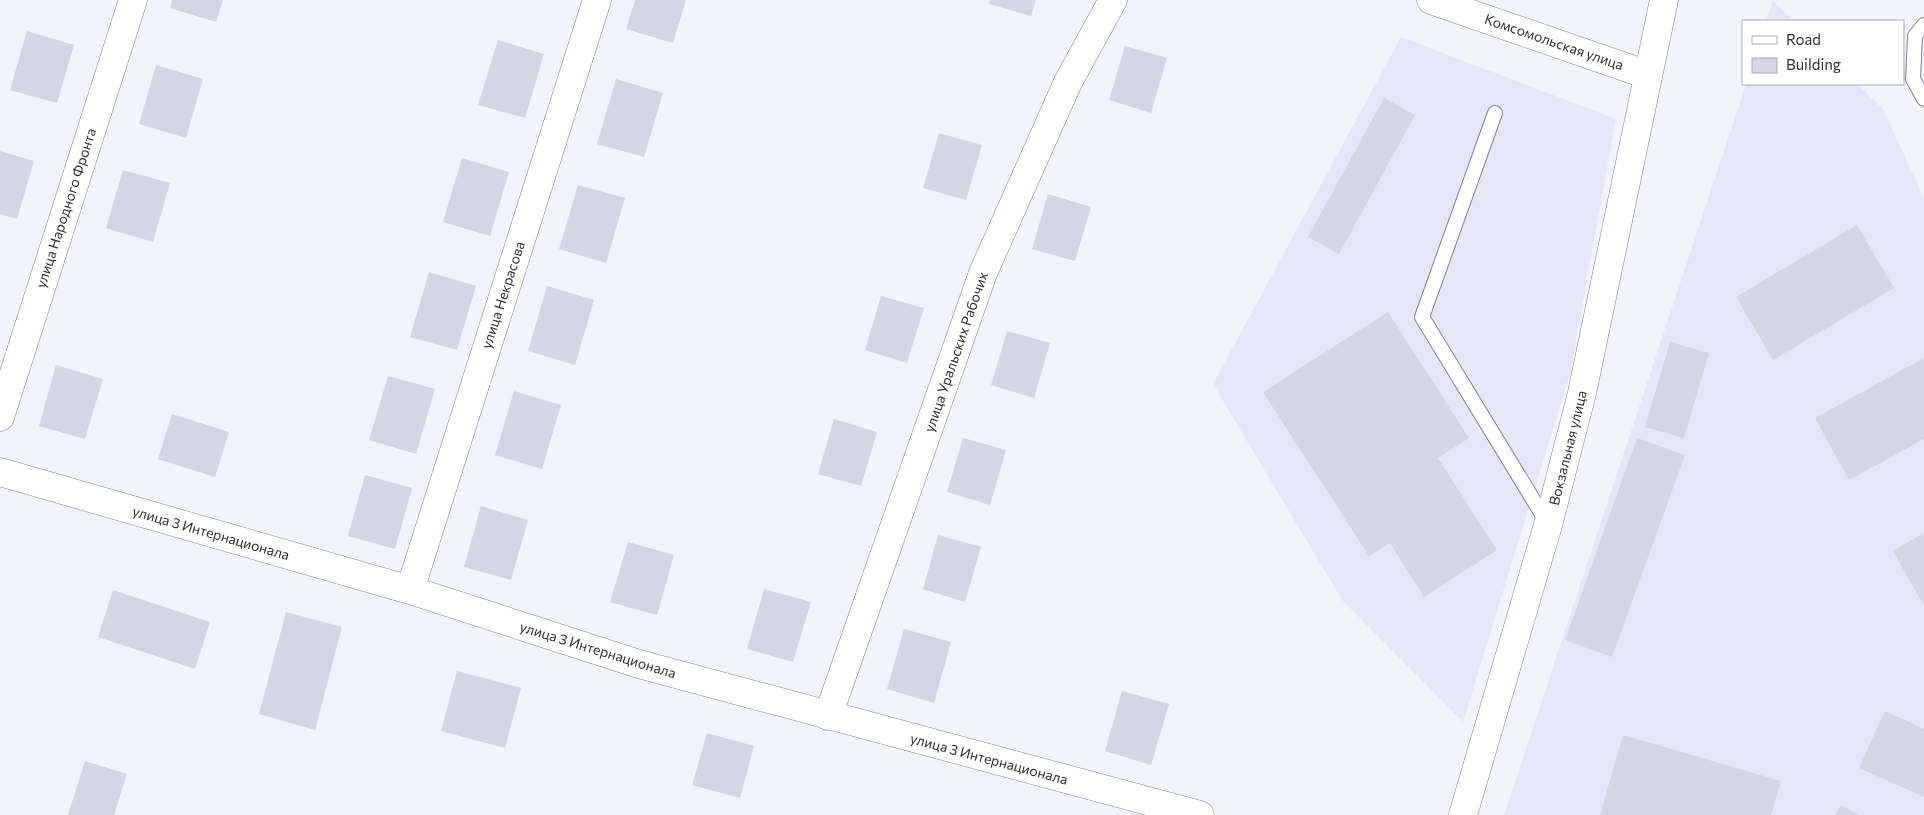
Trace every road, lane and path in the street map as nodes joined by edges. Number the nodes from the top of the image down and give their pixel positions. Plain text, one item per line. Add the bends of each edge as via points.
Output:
1 (133, 0) edge
2 (597, 0) edge
3 (1113, 0) edge
4 (1431, 0) edge
5 (1664, 0) edge
6 (1924, 25) edge
7 (1648, 75) junction
8 (1924, 99) edge
9 (1495, 113) dead end
10 (0, 417) edge
11 (0, 472) edge
12 (1548, 525) junction
13 (410, 590) junction
14 (828, 716) junction
15 (1200, 815) edge
16 (1463, 815) edge

1 - 10 street, улица Народного Фронта
2 - 13 street, улица Некрасова
3 - 14 street, улица Уральских Рабочих via 1068,82 982,273
4 - 7 street, Комсомольская улица
5 - 7 street, Вокзальная улица
6 - 8 lane via 1915,36 1913,79
7 - 12 street, Вокзальная улица via 1582,393
9 - 12 lane via 1422,317
11 - 13 street, улица 3 Интернационала
12 - 16 street, Вокзальная улица
13 - 14 street, улица 3 Интернационала via 639,664
14 - 15 street, улица 3 Интернационала

